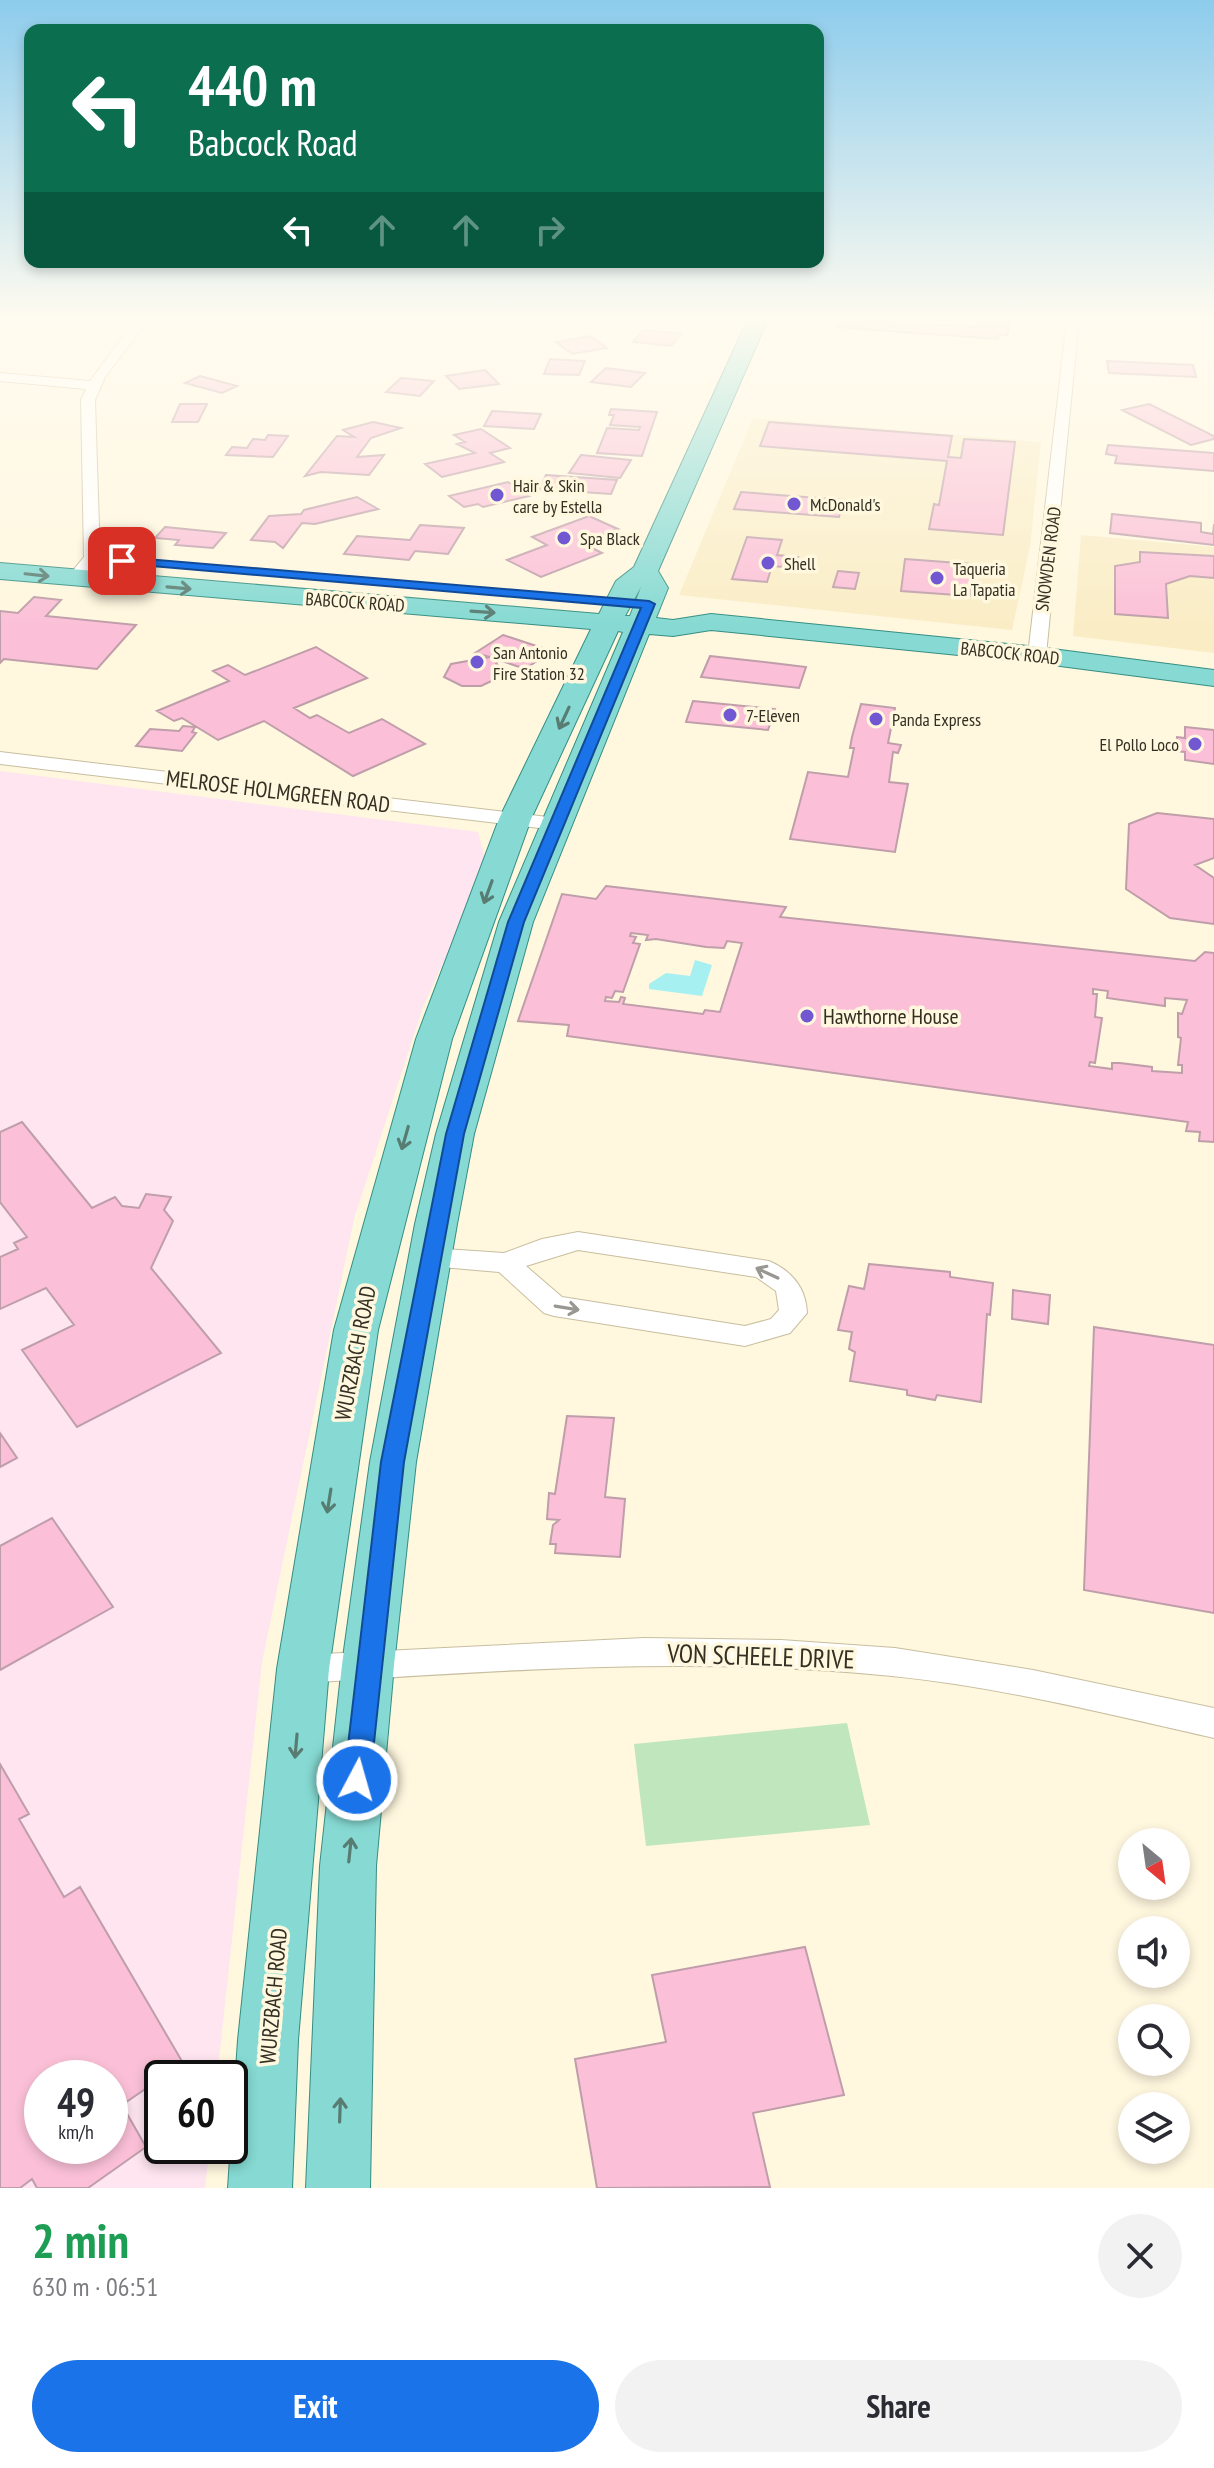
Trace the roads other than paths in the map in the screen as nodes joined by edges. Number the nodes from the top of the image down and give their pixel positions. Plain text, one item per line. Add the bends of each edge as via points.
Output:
1 (86, 421) edge
2 (712, 421) edge
3 (1062, 421) edge
4 (0, 550) edge
5 (92, 558) junction
6 (0, 571) edge
7 (74, 579) junction
8 (629, 613) junction
9 (1037, 655) junction
10 (1214, 678) edge
11 (0, 758) edge
12 (536, 821) junction
13 (430, 1257) junction
14 (506, 1263) junction
15 (368, 1665) junction
16 (303, 1669) junction
17 (1214, 1723) edge
18 (260, 2188) edge
19 (338, 2188) edge

1 - 5 street
2 - 8 main road via 645,571 655,588
3 - 9 street, SNOWDEN ROAD
4 - 5 main road, BABCOCK ROAD
5 - 7 street
5 - 8 main road, BABCOCK ROAD
6 -> 7 main road, BABCOCK ROAD
7 -> 8 main road, BABCOCK ROAD
8 - 9 main road, BABCOCK ROAD via 673,628 711,622
8 - 12 main road, WURZBACH ROAD
9 - 10 main road, BABCOCK ROAD
11 - 12 street, MELROSE HOLMGREEN ROAD
12 - 13 main road, WURZBACH ROAD via 516,922 455,1134
12 -> 16 main road, WURZBACH ROAD via 434,1039 356,1330
13 - 14 street
13 - 15 main road, WURZBACH ROAD via 393,1462
14 -> 14 street via 554,1306 745,1336 780,1326 793,1313 794,1298 786,1283 760,1268 578,1241
15 - 16 street, VON SCHEELE DRIVE
15 - 17 street, VON SCHEELE DRIVE via 690,1650 851,1658 1003,1678
19 -> 15 main road, WURZBACH ROAD via 348,1866
16 -> 18 main road, WURZBACH ROAD via 268,2040

